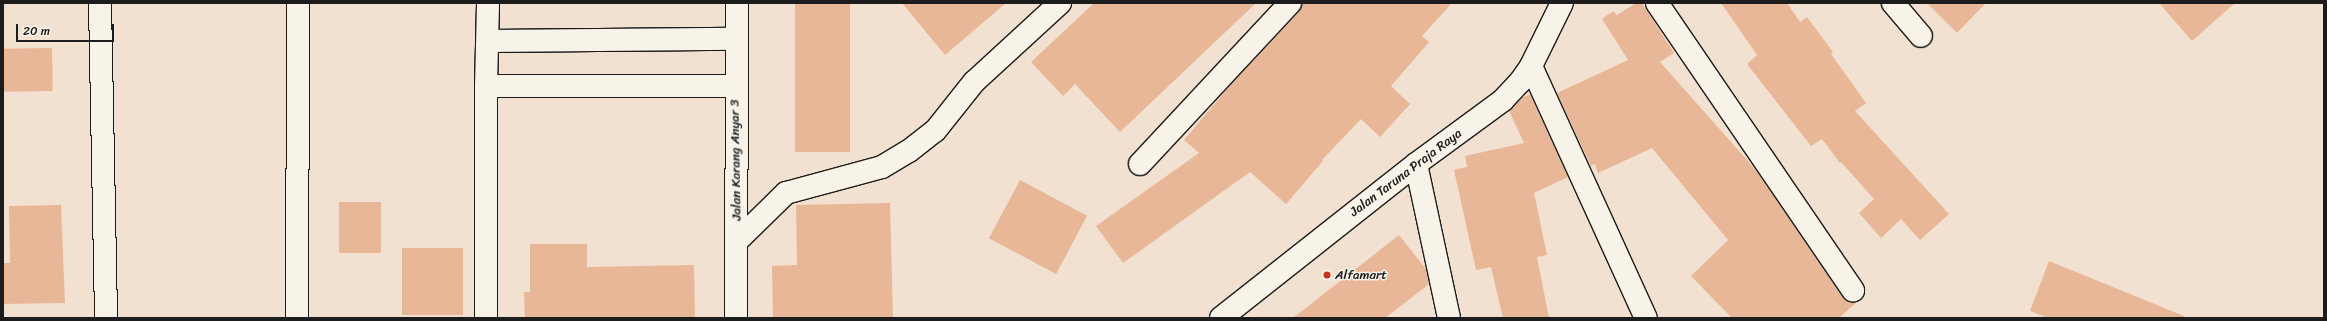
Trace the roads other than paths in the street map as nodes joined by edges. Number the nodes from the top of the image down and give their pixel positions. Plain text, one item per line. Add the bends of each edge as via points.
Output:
1 (100, 3) edge
2 (298, 3) edge
3 (488, 3) edge
4 (737, 3) edge
5 (1060, 3) edge
6 (1290, 3) edge
7 (1562, 3) edge
8 (1657, 3) edge
9 (1893, 3) edge
10 (1920, 36) dead end
11 (736, 39) junction
12 (488, 41) junction
13 (1531, 66) junction
14 (486, 86) junction
15 (736, 86) junction
16 (1140, 164) dead end
17 (1416, 164) junction
18 (737, 241) junction
19 (1853, 290) dead end
20 (106, 318) edge
21 (297, 318) edge
22 (486, 318) edge
23 (736, 318) edge
24 (1221, 318) edge
25 (1449, 318) edge
26 (1646, 318) edge

1 - 20 street
2 - 21 street
3 - 12 street
4 - 11 street, Jalan Karang Anyar 3
5 - 18 street via 974,82 935,131 909,151 882,166 786,193
6 - 16 street
7 - 13 street, Jalan Taruna Praja Raya
8 - 19 street
9 - 10 street
11 - 12 street
11 - 15 street, Jalan Karang Anyar 3
12 - 14 street
13 - 17 street, Jalan Taruna Praja Raya via 1503,100
13 - 26 street
14 - 15 street
14 - 22 street
15 - 18 street, Jalan Karang Anyar 3
17 - 24 street, Jalan Taruna Praja Raya
17 - 25 street
18 - 23 street, Jalan Karang Anyar 3

